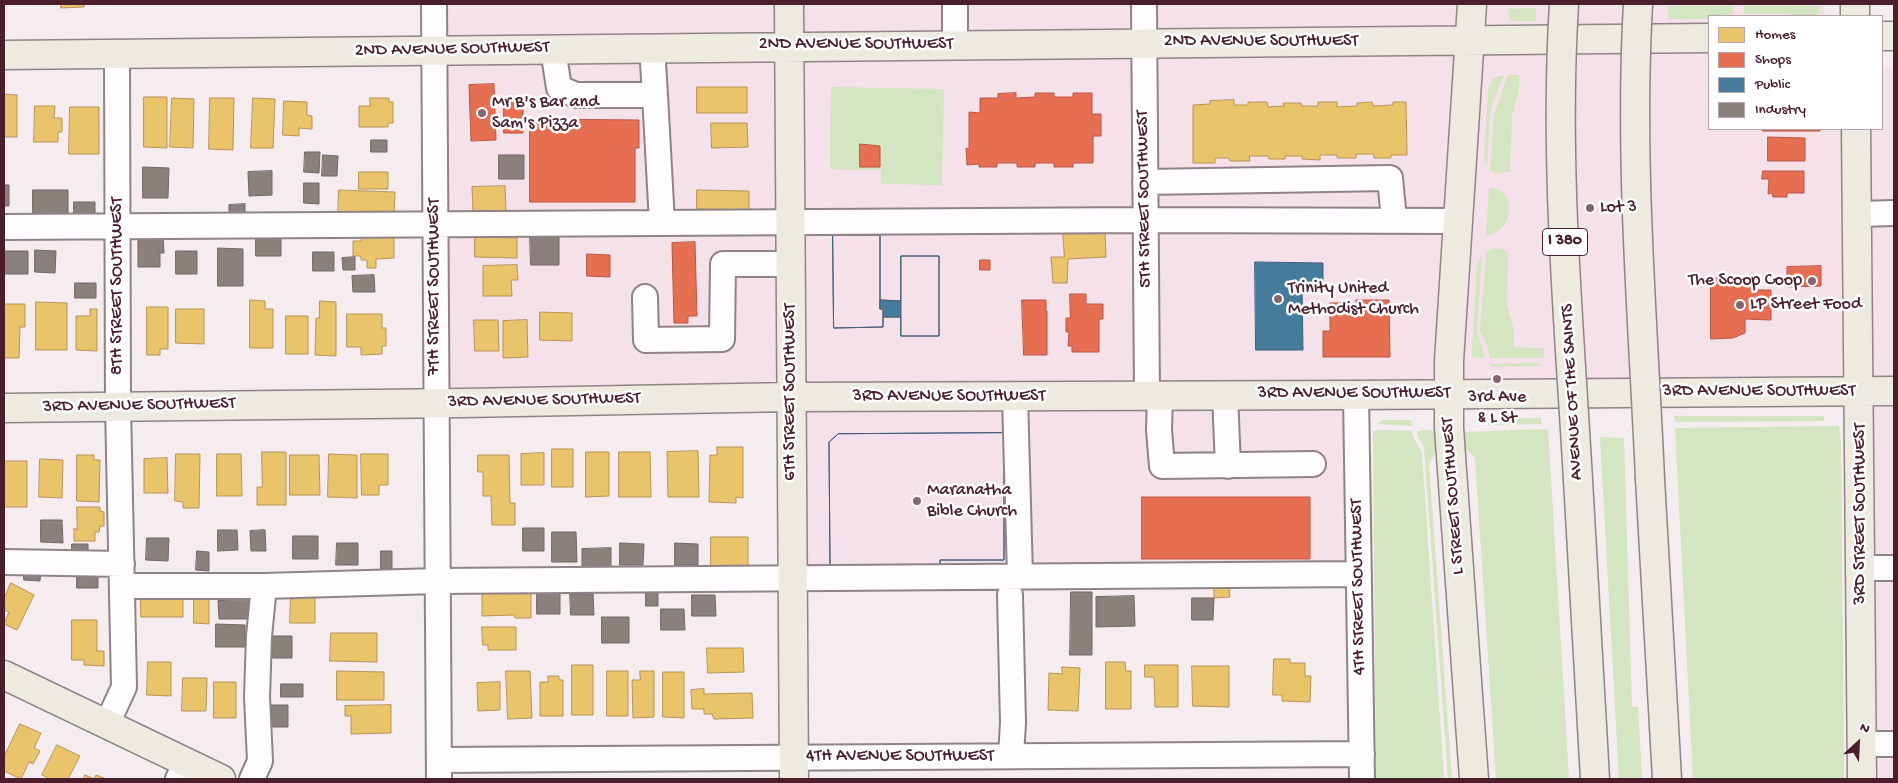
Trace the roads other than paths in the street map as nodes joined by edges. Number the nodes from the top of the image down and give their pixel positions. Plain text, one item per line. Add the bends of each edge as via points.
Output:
1 (434, 4) edge
2 (789, 4) edge
3 (955, 4) edge
4 (1144, 4) edge
5 (1472, 4) edge
6 (1564, 4) edge
7 (1638, 4) edge
8 (1708, 38) edge
9 (1470, 40) junction
10 (1144, 43) junction
11 (955, 44) junction
12 (789, 46) junction
13 (553, 48) junction
14 (652, 48) junction
15 (435, 50) junction
16 (117, 54) junction
17 (4, 55) edge
18 (656, 95) junction
19 (1856, 130) edge
20 (1145, 182) junction
21 (1894, 213) edge
22 (1858, 214) junction
23 (1145, 220) junction
24 (1394, 220) junction
25 (1456, 221) junction
26 (662, 223) junction
27 (790, 223) junction
28 (435, 224) junction
29 (118, 227) junction
30 (4, 228) edge
31 (790, 264) junction
32 (645, 297) dead end
33 (1860, 391) junction
34 (1894, 391) edge
35 (1448, 394) junction
36 (1154, 395) junction
37 (1225, 395) junction
38 (1356, 396) junction
39 (1015, 397) junction
40 (791, 398) junction
41 (436, 403) junction
42 (118, 406) junction
43 (4, 408) edge
44 (1313, 464) dead end
45 (1228, 466) junction
46 (4, 562) edge
47 (1861, 568) junction
48 (1894, 568) edge
49 (1359, 574) junction
50 (122, 575) junction
51 (792, 578) junction
52 (437, 581) junction
53 (264, 586) junction
54 (1015, 586) junction
55 (4, 675) edge
56 (107, 724) junction
57 (1862, 744) junction
58 (1894, 744) edge
59 (1362, 754) junction
60 (1012, 756) junction
61 (794, 768) edge
62 (646, 769) edge
63 (439, 770) edge
64 (182, 771) edge
65 (221, 779) edge
66 (252, 779) edge
67 (1362, 779) edge
68 (1474, 779) edge
69 (1595, 779) edge
70 (1667, 779) edge
71 (1862, 779) edge

1 - 15 street, 7TH STREET SOUTHWEST
2 - 12 main road, 6TH STREET SOUTHWEST
3 - 11 street
4 - 10 street, 5TH STREET SOUTHWEST
5 - 9 main road, L STREET SOUTHWEST
6 - 69 main road, AVENUE OF THE SAINTS / I 380, bridge via 1560,110 1563,205
7 - 70 main road, bridge via 1634,164
8 - 9 main road, 2ND AVENUE SOUTHWEST
9 - 10 main road, 2ND AVENUE SOUTHWEST
9 - 25 main road, L STREET SOUTHWEST
10 - 11 main road, 2ND AVENUE SOUTHWEST
10 - 20 street, 5TH STREET SOUTHWEST
11 - 12 main road, 2ND AVENUE SOUTHWEST
12 - 14 main road, 2ND AVENUE SOUTHWEST
12 - 27 main road, 6TH STREET SOUTHWEST
13 - 14 main road, 2ND AVENUE SOUTHWEST
13 - 15 main road, 2ND AVENUE SOUTHWEST
13 - 18 street via 559,88 576,95
14 - 18 street
15 - 16 main road, 2ND AVENUE SOUTHWEST
15 - 28 street, 7TH STREET SOUTHWEST
16 - 17 main road, 2ND AVENUE SOUTHWEST
16 - 29 street, 8TH STREET SOUTHWEST
18 - 26 street
19 - 22 main road, 3RD STREET SOUTHWEST
20 - 23 street, 5TH STREET SOUTHWEST
20 - 24 street via 1390,178
21 - 22 street
22 - 33 main road, 3RD STREET SOUTHWEST
23 - 24 street
23 - 27 street
23 - 36 street, 5TH STREET SOUTHWEST
24 - 25 street
25 - 35 main road, L STREET SOUTHWEST
26 - 27 street
26 - 28 street
27 - 31 main road, 6TH STREET SOUTHWEST
28 - 29 street
28 - 41 street, 7TH STREET SOUTHWEST
29 - 30 street
29 - 42 street, 8TH STREET SOUTHWEST
31 - 32 street via 723,264 722,339 646,340
31 - 40 main road, 6TH STREET SOUTHWEST
33 - 34 main road, 3RD AVENUE SOUTHWEST
33 - 35 main road, 3RD AVENUE SOUTHWEST
33 - 47 main road, 3RD STREET SOUTHWEST
35 - 38 main road, 3RD AVENUE SOUTHWEST
35 - 68 main road, L STREET SOUTHWEST
36 - 37 main road, 3RD AVENUE SOUTHWEST
36 - 39 main road, 3RD AVENUE SOUTHWEST
36 - 45 street, 5TH STREET SOUTHWEST via 1162,466
37 - 38 main road, 3RD AVENUE SOUTHWEST
37 - 45 street
38 - 49 street, 4TH STREET SOUTHWEST
39 - 40 main road, 3RD AVENUE SOUTHWEST
39 - 54 street
40 - 41 main road, 3RD AVENUE SOUTHWEST
40 - 51 main road, 6TH STREET SOUTHWEST
41 - 42 main road, 3RD AVENUE SOUTHWEST
41 - 52 street, 7TH STREET SOUTHWEST
42 - 43 main road, 3RD AVENUE SOUTHWEST
42 - 50 street, 8TH STREET SOUTHWEST
44 - 45 street
46 - 50 street
47 - 48 street
47 - 57 main road, 3RD STREET SOUTHWEST
49 - 54 street
49 - 59 street, 4TH STREET SOUTHWEST
50 - 53 street
50 - 56 street, 8TH STREET SOUTHWEST via 124,687
51 - 52 street
51 - 54 street
51 - 61 main road, 6TH STREET SOUTHWEST
52 - 53 street
52 - 63 street, 7TH STREET SOUTHWEST
53 - 66 street via 257,697 260,761
54 - 60 street
55 - 56 main road
56 - 64 main road
57 - 58 street
57 - 71 main road, 3RD STREET SOUTHWEST
59 - 60 street, 4TH AVENUE SOUTHWEST
59 - 67 street, 4TH STREET SOUTHWEST
60 - 61 street, 4TH AVENUE SOUTHWEST
61 - 62 street, 4TH AVENUE SOUTHWEST
62 - 63 street, 4TH AVENUE SOUTHWEST
64 - 65 main road

